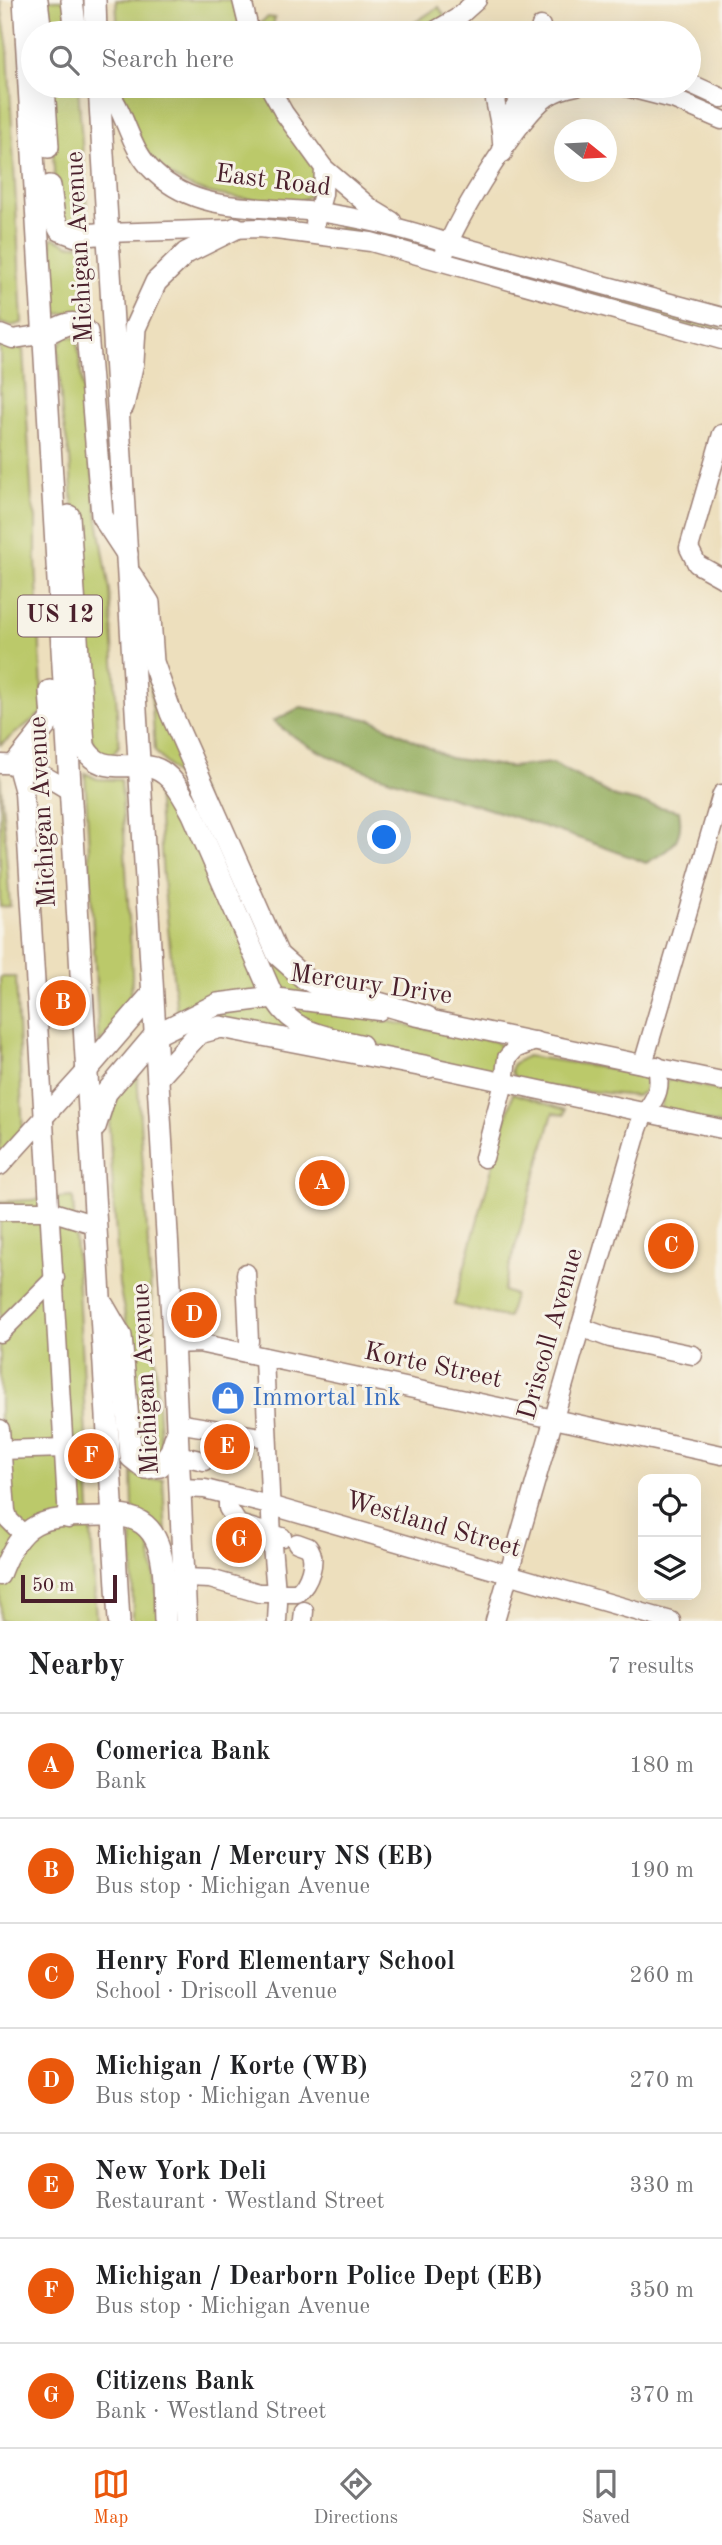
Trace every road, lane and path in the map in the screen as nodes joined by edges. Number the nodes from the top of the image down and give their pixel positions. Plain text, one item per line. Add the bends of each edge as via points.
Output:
1 (24, 0) edge
2 (37, 0) edge
3 (72, 0) edge
4 (95, 0) edge
5 (242, 0) edge
6 (477, 0) edge
7 (25, 21) edge
8 (40, 21) edge
9 (75, 21) edge
10 (96, 21) edge
11 (247, 21) edge
12 (452, 21) edge
13 (701, 89) edge
14 (30, 98) edge
15 (45, 98) edge
16 (100, 98) edge
17 (115, 98) edge
18 (276, 98) edge
19 (496, 98) edge
20 (524, 98) edge
21 (546, 98) edge
22 (669, 98) edge
23 (722, 99) edge
24 (722, 120) edge
25 (501, 130) junction
26 (503, 153) junction
27 (324, 168) junction
28 (317, 212) junction
29 (236, 228) junction
30 (404, 228) junction
31 (107, 233) junction
32 (314, 233) junction
33 (448, 243) junction
34 (442, 262) junction
35 (722, 317) edge
36 (0, 334) edge
37 (46, 334) junction
38 (722, 340) edge
39 (118, 429) junction
40 (722, 435) edge
41 (51, 441) junction
42 (128, 564) junction
43 (722, 578) edge
44 (59, 594) junction
45 (8, 764) edge
46 (139, 766) junction
47 (70, 790) junction
48 (722, 794) edge
49 (152, 994) junction
50 (273, 997) junction
51 (427, 1017) junction
52 (155, 1035) junction
53 (535, 1041) junction
54 (650, 1065) junction
55 (429, 1067) junction
56 (86, 1071) junction
57 (158, 1078) junction
58 (722, 1081) edge
59 (504, 1083) junction
60 (644, 1111) junction
61 (45, 1117) junction
62 (722, 1129) edge
63 (91, 1143) junction
64 (484, 1158) dead end
65 (0, 1166) edge
66 (0, 1211) edge
67 (50, 1211) junction
68 (96, 1225) junction
69 (246, 1273) dead end
70 (54, 1278) junction
71 (102, 1303) junction
72 (580, 1327) junction
73 (0, 1333) edge
74 (173, 1344) junction
75 (256, 1355) junction
76 (693, 1355) dead end
77 (553, 1418) junction
78 (177, 1427) junction
79 (0, 1429) edge
80 (267, 1438) junction
81 (64, 1448) junction
82 (2, 1450) edge
83 (178, 1455) junction
84 (722, 1455) edge
85 (204, 1461) dead end
86 (180, 1488) junction
87 (228, 1495) junction
88 (269, 1505) junction
89 (114, 1516) junction
90 (68, 1519) junction
91 (24, 1531) junction
92 (279, 1539) junction
93 (509, 1574) junction
94 (0, 1576) edge
95 (184, 1578) junction
96 (277, 1605) edge
97 (119, 1621) edge
98 (164, 1621) edge
99 (186, 1621) edge
100 (495, 1621) edge
101 (671, 1621) edge

1 - 7 main road, Michigan Avenue / US 12
2 - 8 main road
3 - 9 main road
4 - 10 main road
5 - 11 street
6 - 12 street
13 - 23 street
14 - 37 main road, Michigan Avenue / US 12
15 - 31 main road via 57,226 71,235
16 - 31 main road, Michigan Avenue / US 12
17 - 28 street, East Road via 136,150 174,187 226,206
18 - 27 street
19 - 25 street
20 - 25 street
21 - 26 street via 523,121
22 - 24 street
25 - 26 street
26 - 33 street
27 - 28 street
27 - 30 street via 372,209
28 - 30 street, East Road
28 - 32 street
29 - 31 street, East Road
29 - 32 street, East Road
29 - 39 main road via 186,253 150,291 135,328 134,362
30 - 33 street, East Road
31 - 39 main road, Michigan Avenue / US 12
32 - 34 street, East Road via 371,242
33 - 34 street
33 - 35 street, East Road
34 - 38 street, East Road
36 - 37 street via 13,339
37 - 41 main road, Michigan Avenue / US 12
37 - 42 main road via 74,322 88,332 102,516
39 - 42 main road, Michigan Avenue / US 12
40 - 43 street via 689,548 696,564
41 - 44 main road, Michigan Avenue / US 12
41 - 46 main road via 68,489 84,746 96,762
42 - 46 main road, Michigan Avenue / US 12
42 - 51 main road via 149,603 153,662 171,713 278,955 317,985
44 - 45 main road via 46,617 52,718
44 - 47 main road, Michigan Avenue / US 12
45 - 47 street via 36,770
45 - 61 street via 24,792
46 - 49 main road, Michigan Avenue / US 12
46 - 50 main road via 166,775 194,814
47 - 56 main road, Michigan Avenue / US 12
48 - 54 street, Driscoll Avenue
49 - 52 main road, Michigan Avenue / US 12
49 - 56 main road
50 - 51 street, Mercury Drive
50 - 52 main road via 218,1004
50 - 55 street, Mercury Drive via 285,1016 300,1027
51 - 53 street, Mercury Drive
52 - 57 main road, Michigan Avenue / US 12
52 - 63 main road via 106,1093
53 - 54 street, Mercury Drive
53 - 59 street via 507,1058
54 - 58 street, Mercury Drive
54 - 60 street, Driscoll Avenue via 660,1091 652,1107
55 - 57 main road via 221,1027 199,1033
55 - 59 street, Mercury Drive
56 - 61 street
56 - 63 main road, Michigan Avenue / US 12
57 - 74 main road, Michigan Avenue / US 12
59 - 60 street, Mercury Drive
59 - 64 street
60 - 62 street, Mercury Drive
60 - 72 street, Driscoll Avenue
61 - 65 street
61 - 67 street
63 - 68 main road, Michigan Avenue / US 12
66 - 67 street
67 - 68 street
67 - 70 street
68 - 71 main road, Michigan Avenue / US 12
69 - 75 street via 250,1341
70 - 73 street
70 - 81 street
71 - 78 main road via 121,1336 131,1457 145,1468 160,1466 171,1451
71 - 89 main road, Michigan Avenue / US 12
72 - 76 street
72 - 77 street, Driscoll Avenue
74 - 75 street, Korte Street via 199,1343
74 - 78 main road, Michigan Avenue / US 12
75 - 77 street, Korte Street
75 - 80 street
77 - 84 street, Korte Street
77 - 93 street, Driscoll Avenue
78 - 80 street
78 - 83 main road, Michigan Avenue / US 12
79 - 82 street
80 - 88 street
81 - 82 street
81 - 90 street
82 - 91 street via 6,1511 9,1520
83 - 85 street
83 - 86 main road, Michigan Avenue / US 12
86 - 87 street, Westland Street
86 - 95 main road, Michigan Avenue / US 12
87 - 88 street, Westland Street
87 - 92 street via 228,1508 238,1524
88 - 92 street
88 - 93 street, Westland Street
89 - 90 street
89 - 97 main road, Michigan Avenue / US 12
89 - 98 main road via 139,1521 161,1546
90 - 91 street via 50,1520
91 - 94 street via 13,1543
92 - 96 street
92 - 96 street via 312,1552 308,1578
93 - 100 street, Driscoll Avenue
93 - 101 street, Westland Street
95 - 96 street via 210,1578 259,1592
95 - 99 main road, Michigan Avenue / US 12

